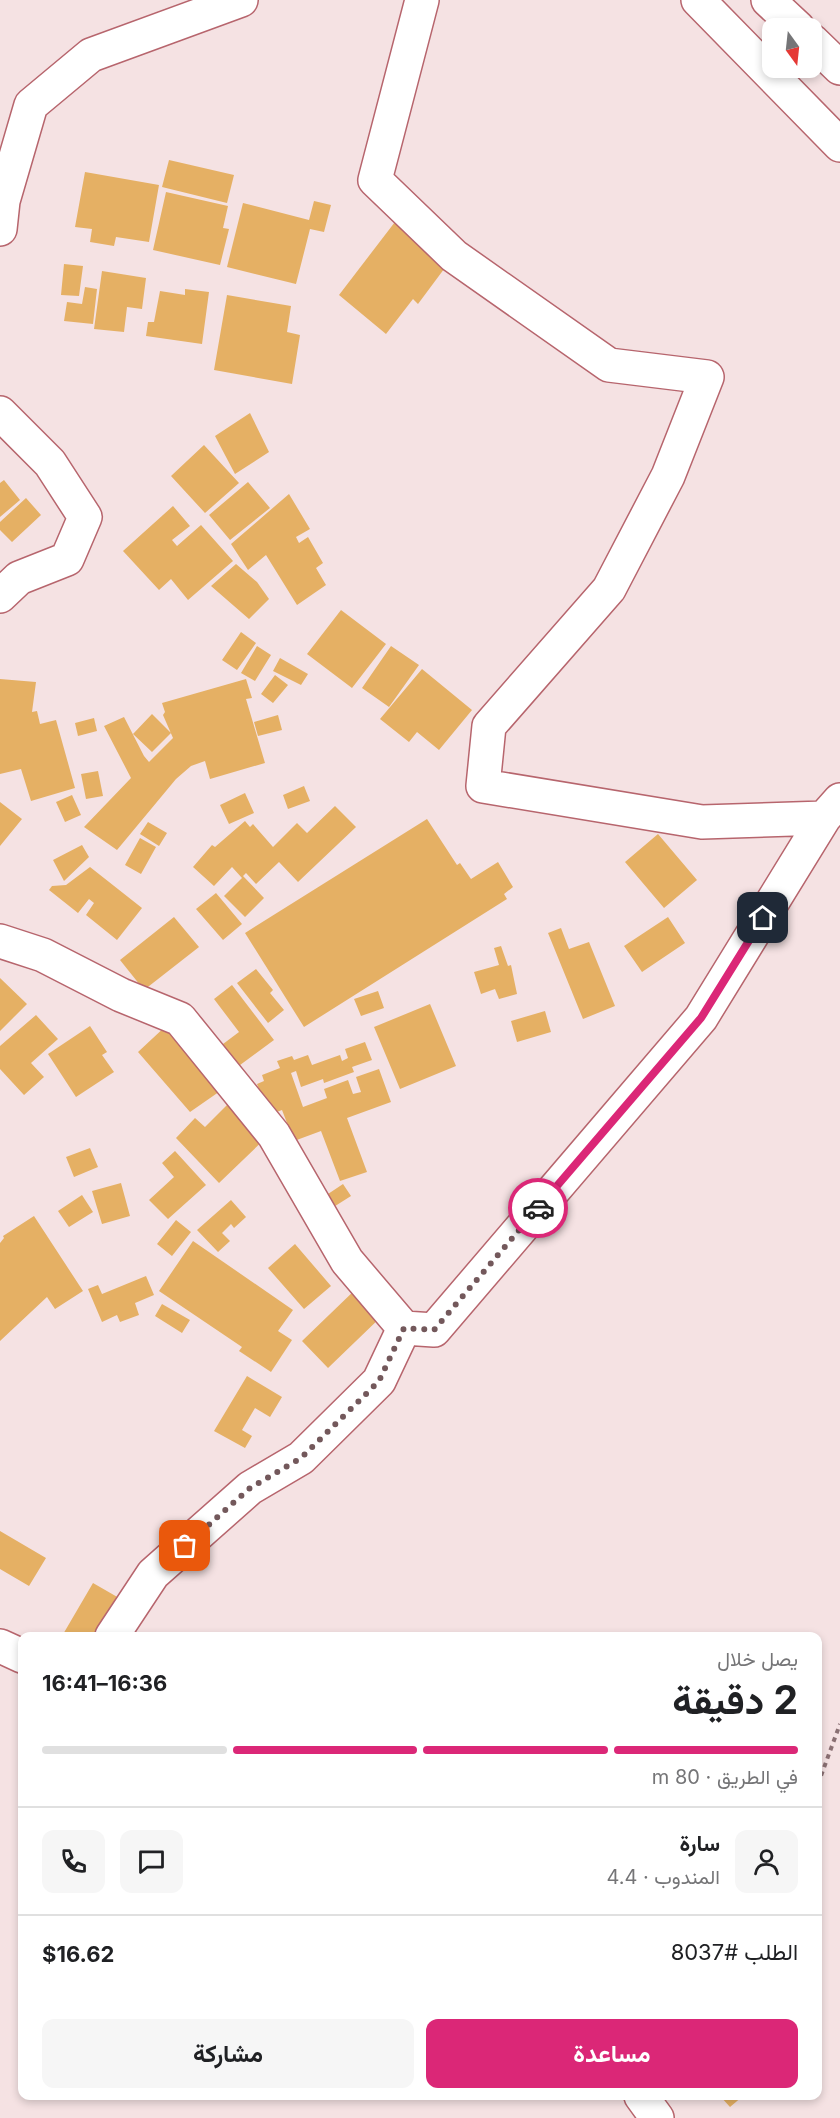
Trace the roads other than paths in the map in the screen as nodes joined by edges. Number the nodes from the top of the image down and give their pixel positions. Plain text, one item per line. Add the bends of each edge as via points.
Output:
1 (241, 0) edge
2 (422, 0) edge
3 (698, 0) edge
4 (768, 0) edge
5 (787, 18) edge
6 (822, 51) edge
7 (840, 68) edge
8 (840, 145) edge
9 (0, 229) edge
10 (0, 413) edge
11 (0, 596) edge
12 (832, 809) edge
13 (0, 941) edge
14 (404, 1328) junction
15 (115, 1632) edge
16 (0, 1646) edge
17 (18, 1654) edge
18 (644, 2100) edge
19 (657, 2118) edge

1 - 9 street via 91,55 31,105 3,201
2 - 12 street via 375,180 454,256 609,365 707,376 668,476 609,589 489,726 483,786 702,822
3 - 8 street
4 - 5 street
6 - 7 street
10 - 11 street via 50,463 85,517 67,559 19,578
12 - 14 street via 701,1018 434,1330
13 - 14 street via 43,955 121,995 180,1019 274,1135 348,1261
14 - 15 street via 379,1381 301,1458 250,1488 153,1574
16 - 17 street
18 - 19 street

